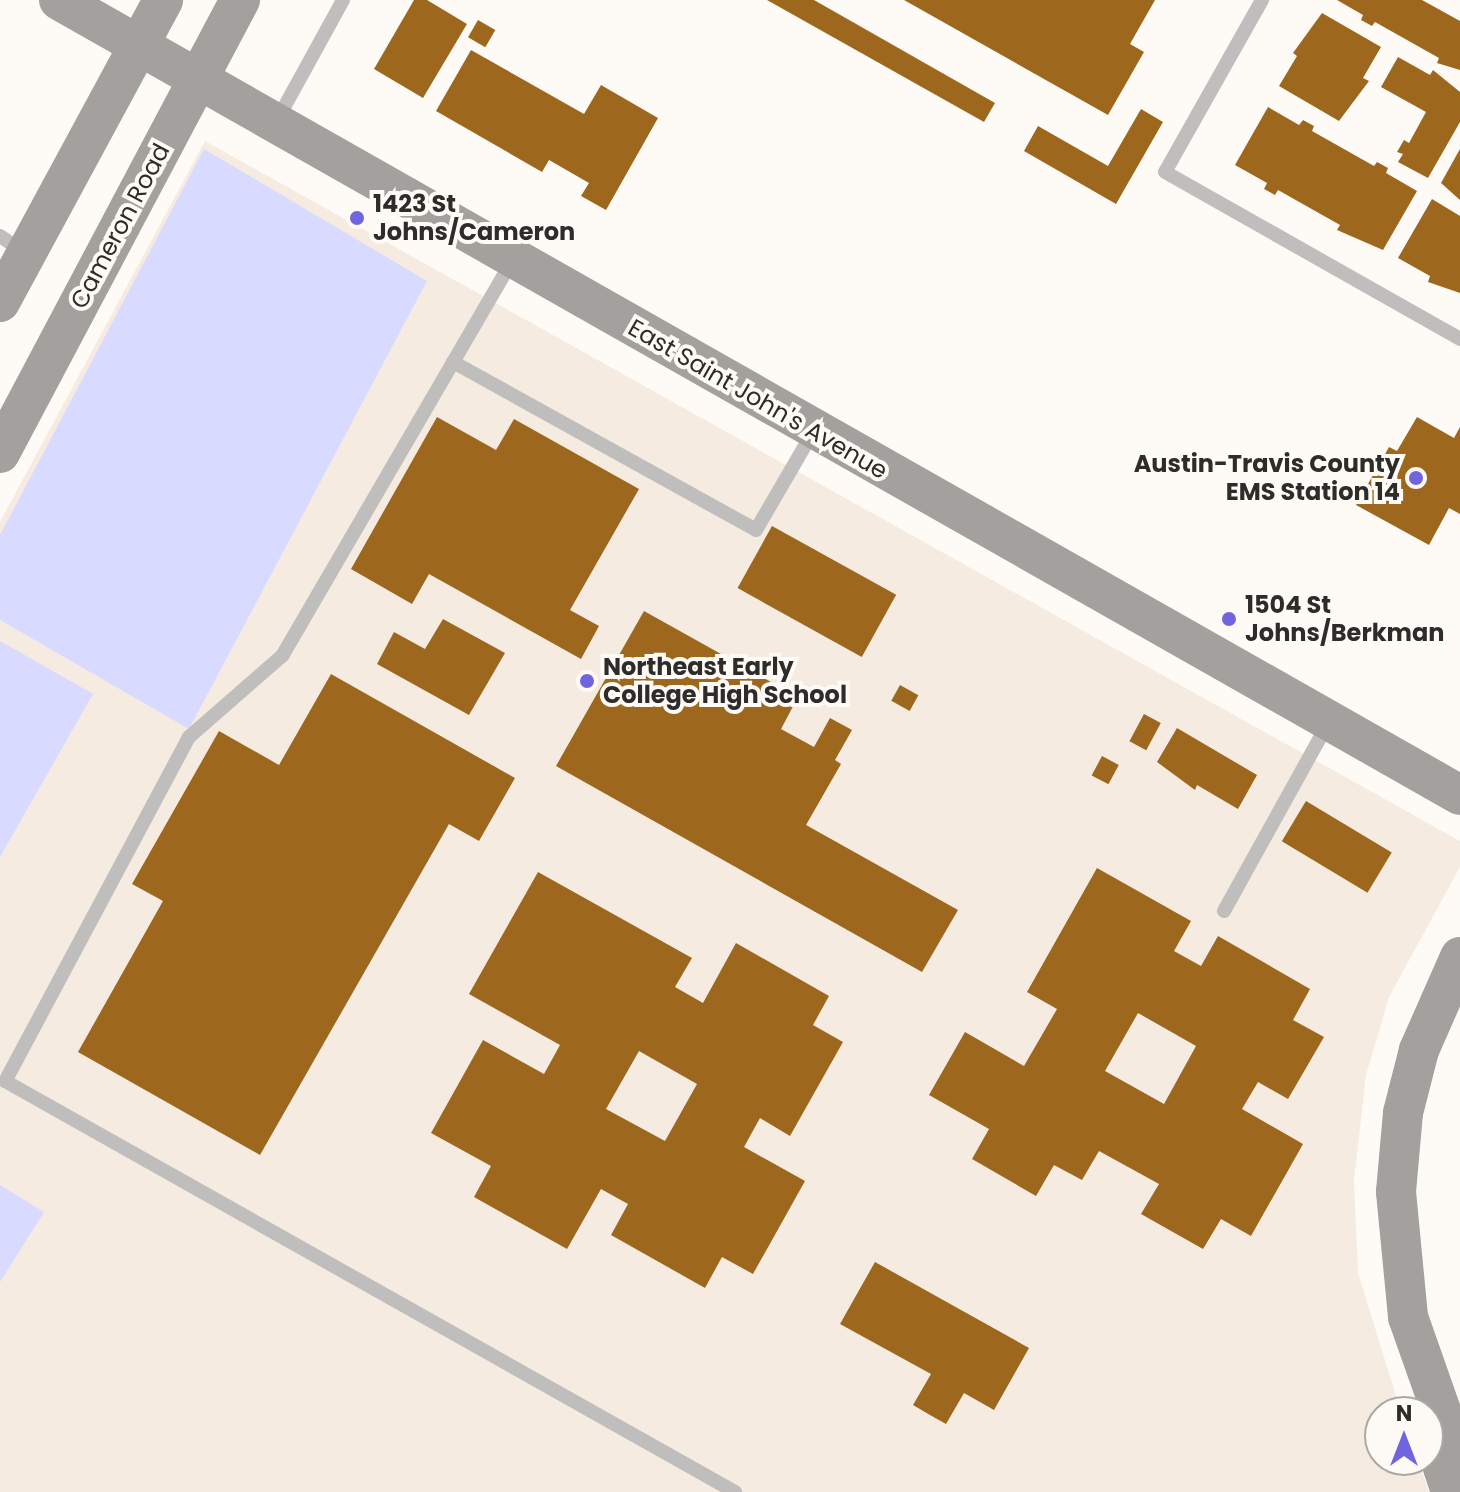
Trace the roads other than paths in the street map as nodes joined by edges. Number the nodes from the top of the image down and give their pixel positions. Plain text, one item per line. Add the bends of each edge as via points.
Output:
1 (59, 0) edge
2 (163, 0) edge
3 (240, 0) edge
4 (343, 0) edge
5 (1262, 0) edge
6 (140, 42) junction
7 (197, 80) junction
8 (275, 124) junction
9 (13, 245) edge
10 (512, 259) junction
11 (0, 302) edge
12 (1460, 339) edge
13 (453, 362) junction
14 (814, 431) junction
15 (0, 453) edge
16 (1328, 723) junction
17 (1460, 795) edge
18 (1224, 911) dead end
19 (1460, 957) edge
20 (1456, 1443) edge
21 (735, 1492) edge
22 (1451, 1492) edge

1 - 6 street, East Saint John's Avenue
2 - 6 street
3 - 7 street, Cameron Road
4 - 8 lane
5 - 12 lane via 1165,172
6 - 7 street, East Saint John's Avenue
6 - 9 street
7 - 8 street, East Saint John's Avenue
7 - 15 street, Cameron Road
8 - 10 street, East Saint John's Avenue
9 - 11 street
10 - 13 lane
10 - 14 street, East Saint John's Avenue
13 - 14 lane via 756,530
13 - 21 lane via 283,655 189,737 5,1081
14 - 16 street, East Saint John's Avenue
16 - 17 street, East Saint John's Avenue
16 - 18 lane
19 - 20 street via 1419,1050 1403,1113 1396,1192 1408,1317
20 - 22 street via 1443,1468

